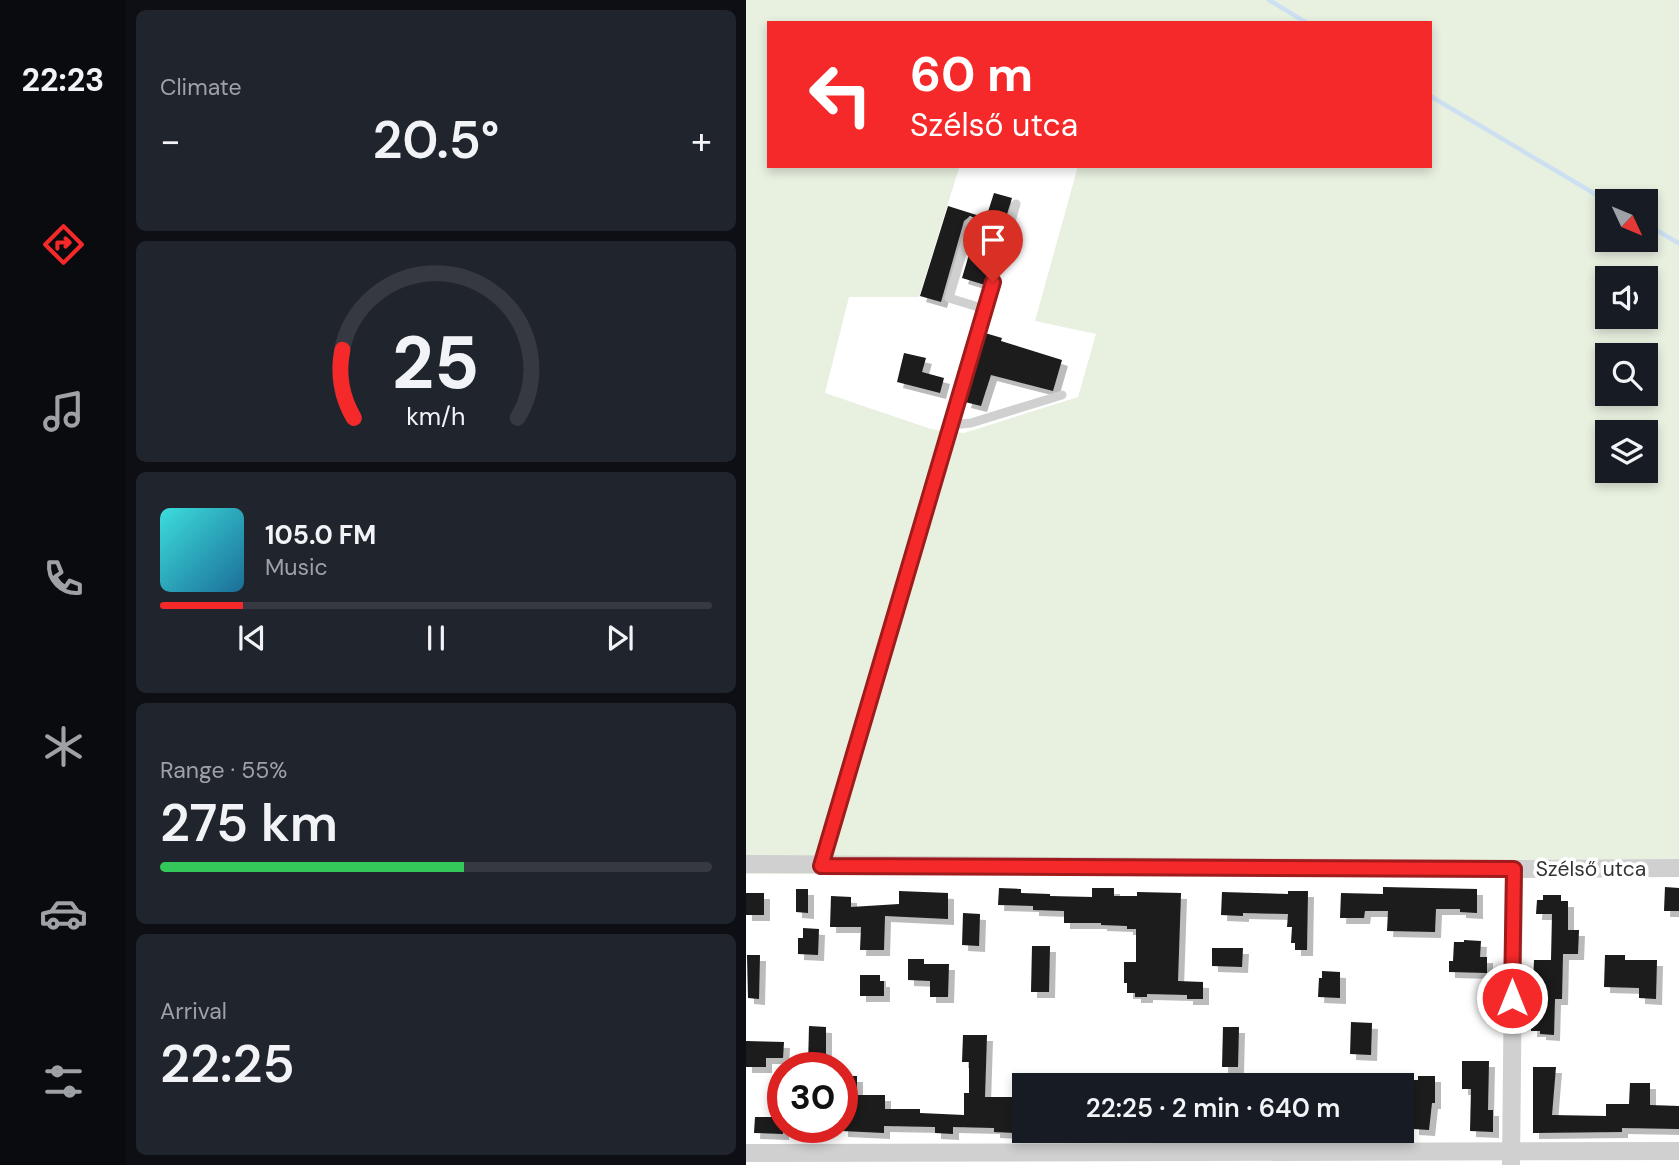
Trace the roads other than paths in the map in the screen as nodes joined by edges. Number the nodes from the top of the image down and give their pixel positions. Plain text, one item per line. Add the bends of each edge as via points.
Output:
1 (1016, 204) dead end
2 (972, 223) dead end
3 (985, 309) junction
4 (1062, 395) dead end
5 (951, 425) junction
6 (746, 864) edge
7 (821, 866) junction
8 (1679, 868) edge
9 (1514, 869) junction
10 (1679, 1151) edge
11 (746, 1153) edge
12 (1511, 1158) edge

1 - 3 lane
2 - 3 lane via 949,298
3 - 5 lane
4 - 5 lane
5 - 7 lane
6 - 7 street, Szélső utca
7 - 9 street, Szélső utca
8 - 9 street, Szélső utca
9 - 12 street
10 - 12 street
11 - 12 street

